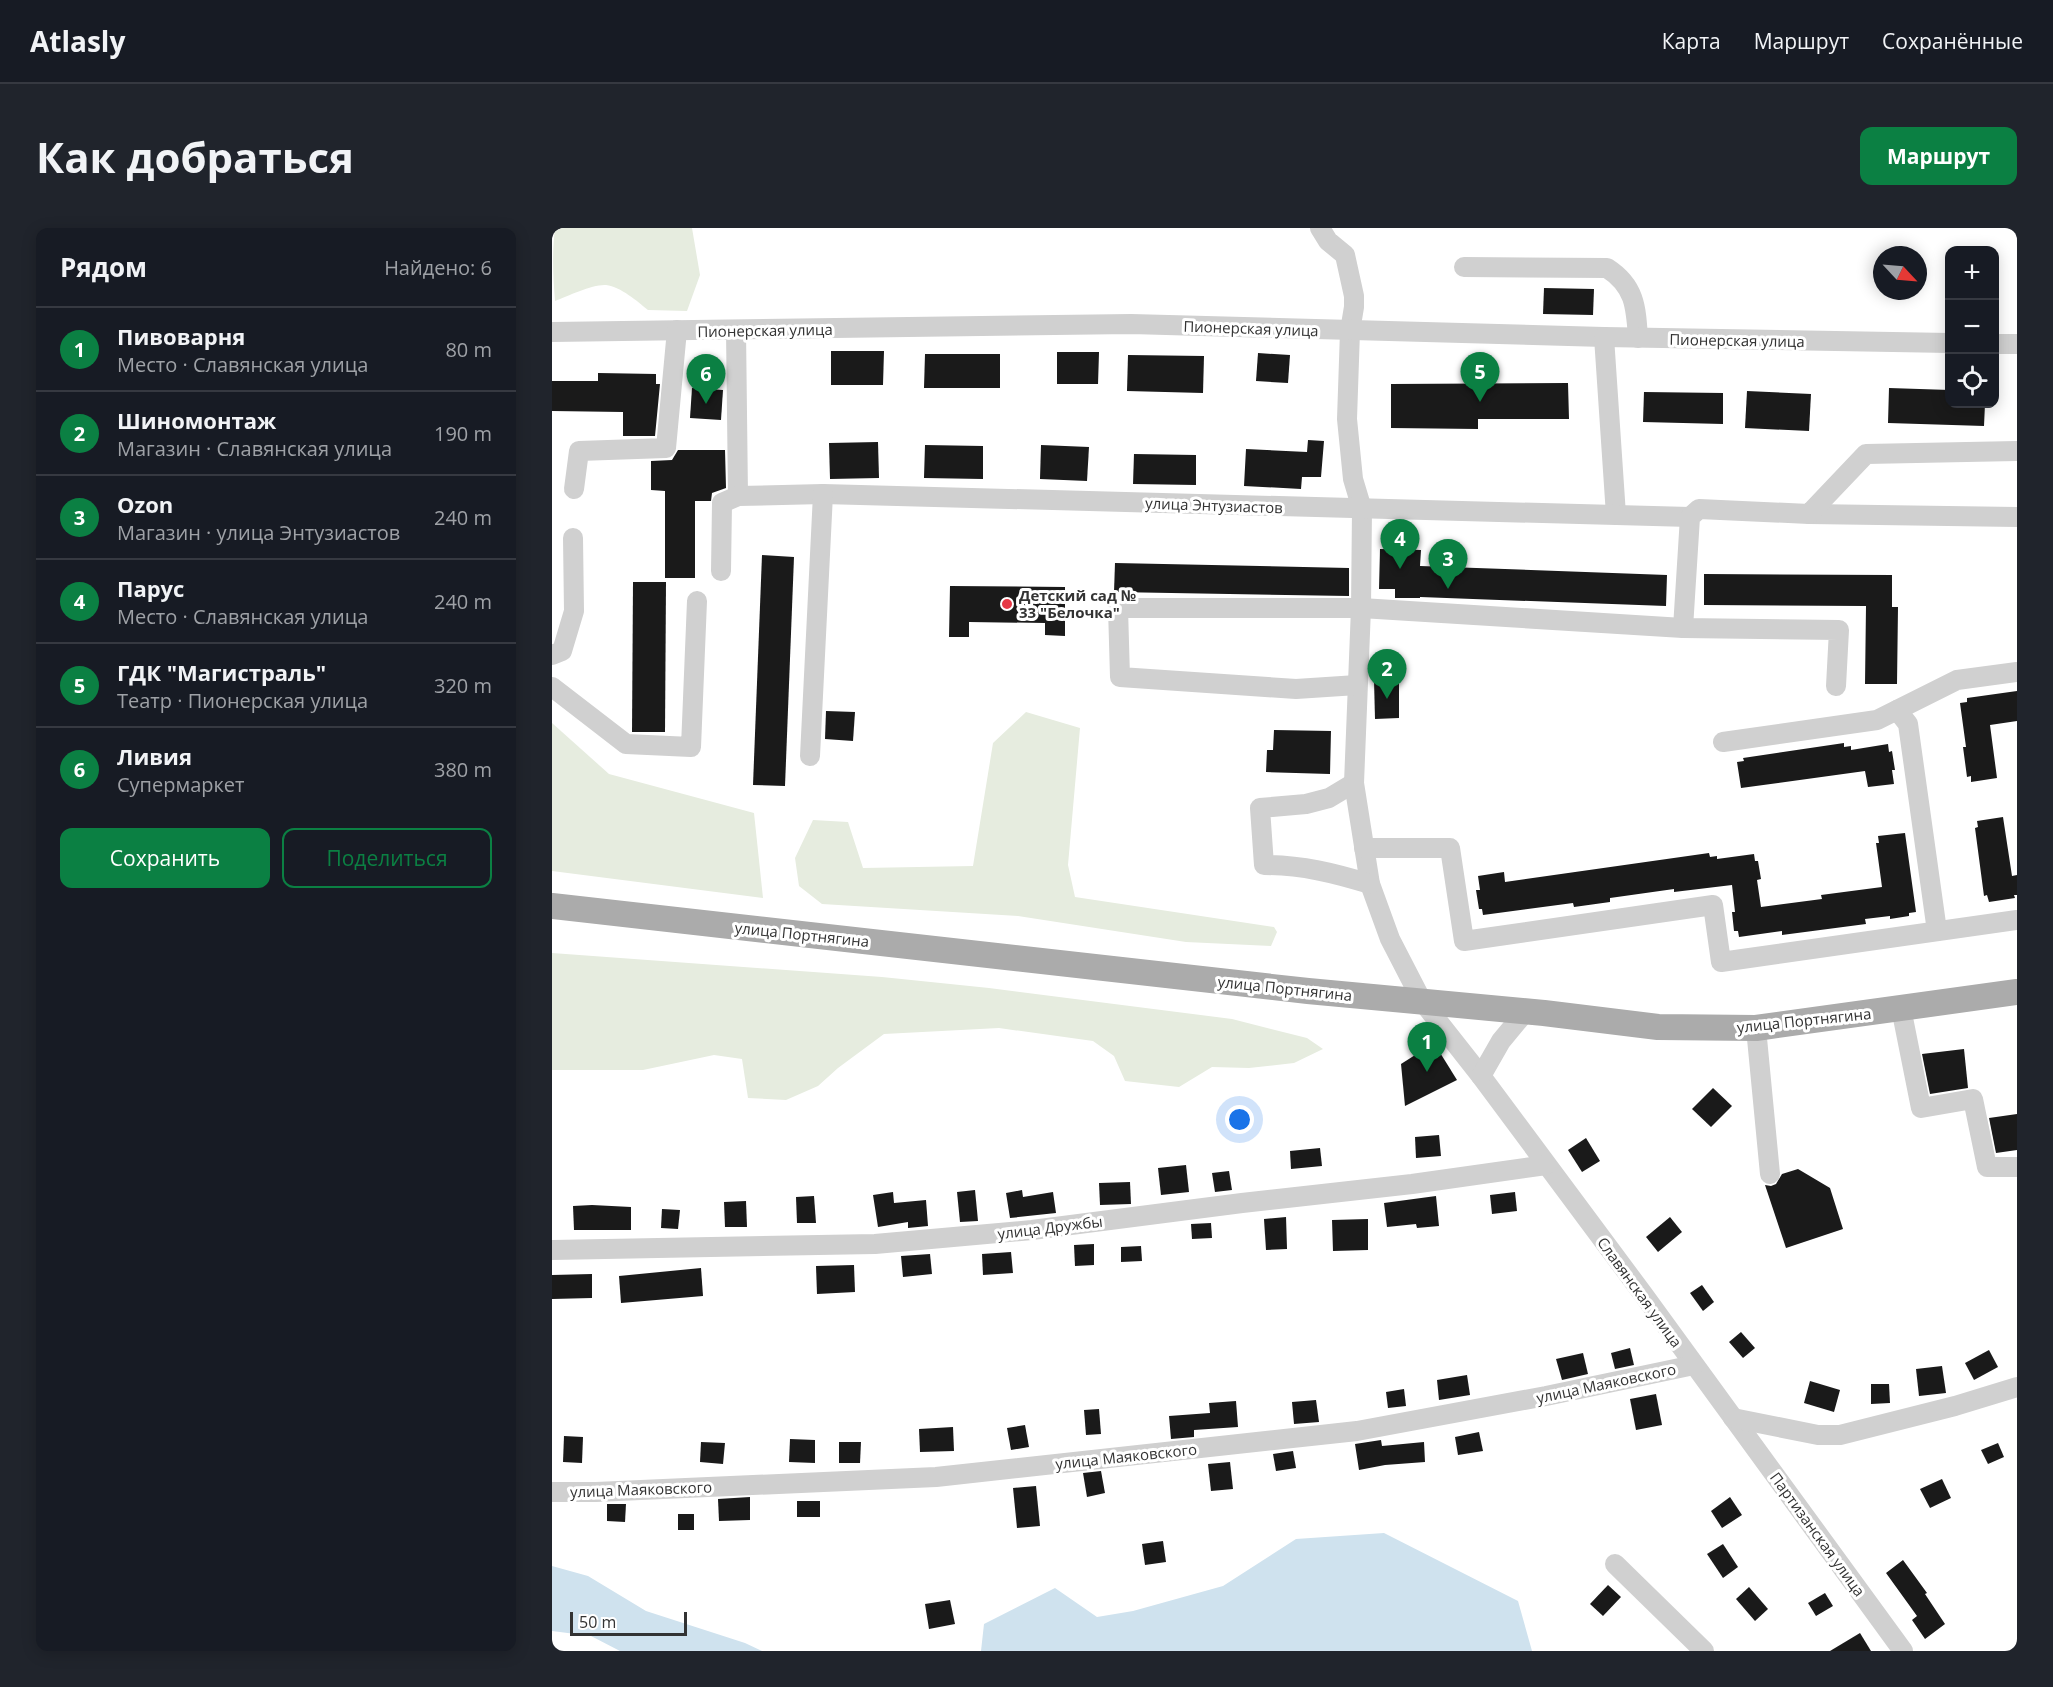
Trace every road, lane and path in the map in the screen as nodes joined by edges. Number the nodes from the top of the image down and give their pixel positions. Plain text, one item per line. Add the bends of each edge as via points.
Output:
1 (1320, 228) edge
2 (1464, 267) dead end
3 (677, 330) junction
4 (736, 330) junction
5 (1350, 331) junction
6 (552, 332) edge
7 (1604, 338) junction
8 (1638, 338) junction
9 (1945, 343) edge
10 (1999, 344) edge
11 (2017, 344) edge
12 (2017, 451) edge
13 (574, 489) dead end
14 (823, 494) junction
15 (738, 496) junction
16 (1362, 509) junction
17 (1809, 514) junction
18 (1616, 515) junction
19 (1690, 517) junction
20 (2017, 517) edge
21 (573, 538) dead end
22 (722, 571) dead end
23 (698, 601) dead end
24 (1360, 608) junction
25 (1683, 628) junction
26 (552, 655) edge
27 (2017, 672) edge
28 (1357, 685) junction
29 (1836, 686) dead end
30 (552, 687) edge
31 (1897, 710) junction
32 (1723, 742) dead end
33 (810, 756) dead end
34 (1354, 783) junction
35 (1364, 848) junction
36 (1370, 884) junction
37 (552, 906) edge
38 (2017, 920) edge
39 (1937, 931) junction
40 (2017, 992) edge
41 (1422, 1001) junction
42 (1901, 1008) junction
43 (1526, 1011) junction
44 (1756, 1028) junction
45 (1481, 1076) junction
46 (1546, 1165) junction
47 (2017, 1167) edge
48 (1770, 1174) dead end
49 (552, 1250) edge
50 (1694, 1365) junction
51 (2017, 1388) edge
52 (1733, 1418) junction
53 (552, 1492) edge
54 (1615, 1564) dead end
55 (1704, 1651) edge
56 (1903, 1651) edge

1 - 5 street, Славянская улица via 1348,263 1354,307
2 - 8 street via 1607,268 1625,282 1631,294
3 - 4 street, Пионерская улица
3 - 6 street, Пионерская улица
3 - 13 street via 666,448 579,451
4 - 5 street, Пионерская улица via 1131,324
4 - 15 street
5 - 7 street, Пионерская улица
5 - 16 street, Славянская улица via 1347,419 1353,479
7 - 8 street, Пионерская улица
7 - 18 street
8 - 9 street, Пионерская улица
10 - 11 street
12 - 17 street via 1866,454
14 - 15 street, улица Энтузиастов
14 - 16 street, улица Энтузиастов
14 - 33 street
15 - 22 street via 722,503
16 - 18 street, улица Энтузиастов
16 - 24 street, Славянская улица
17 - 19 street, улица Энтузиастов via 1699,509
17 - 20 street, улица Энтузиастов
18 - 19 street, улица Энтузиастов
19 - 25 street
21 - 26 street via 574,611 562,651
23 - 30 street via 691,747 626,744
24 - 25 street
24 - 28 street, Славянская улица
24 - 28 street via 1118,608 1120,677 1296,689
25 - 29 street via 1839,630
27 - 31 street via 1957,680
28 - 34 street, Славянская улица
31 - 32 street via 1877,720
31 - 39 street via 1908,724
34 - 35 street, Славянская улица
34 - 36 street via 1329,798 1260,808 1264,865 1293,865
35 - 36 street, Славянская улица
35 - 39 street via 1450,848 1464,941 1713,905 1721,962
36 - 41 street, Славянская улица via 1390,939
37 - 41 main road, улица Портнягина
38 - 39 street
40 - 42 main road, улица Портнягина
41 - 43 main road, улица Портнягина
41 - 45 street, Славянская улица
42 - 44 main road, улица Портнягина
42 - 47 street via 1921,1108 1973,1099 1987,1167
43 - 44 main road, улица Портнягина via 1658,1027
43 - 45 street via 1501,1041
44 - 48 street
45 - 46 street, Славянская улица
46 - 49 street, улица Дружбы via 1032,1230 875,1244
46 - 50 street, Славянская улица
50 - 52 street, Славянская улица
50 - 53 street, улица Маяковского via 1345,1432 936,1477
51 - 52 street via 1840,1435 1818,1435
52 - 56 street, Партизанская улица
54 - 55 street

